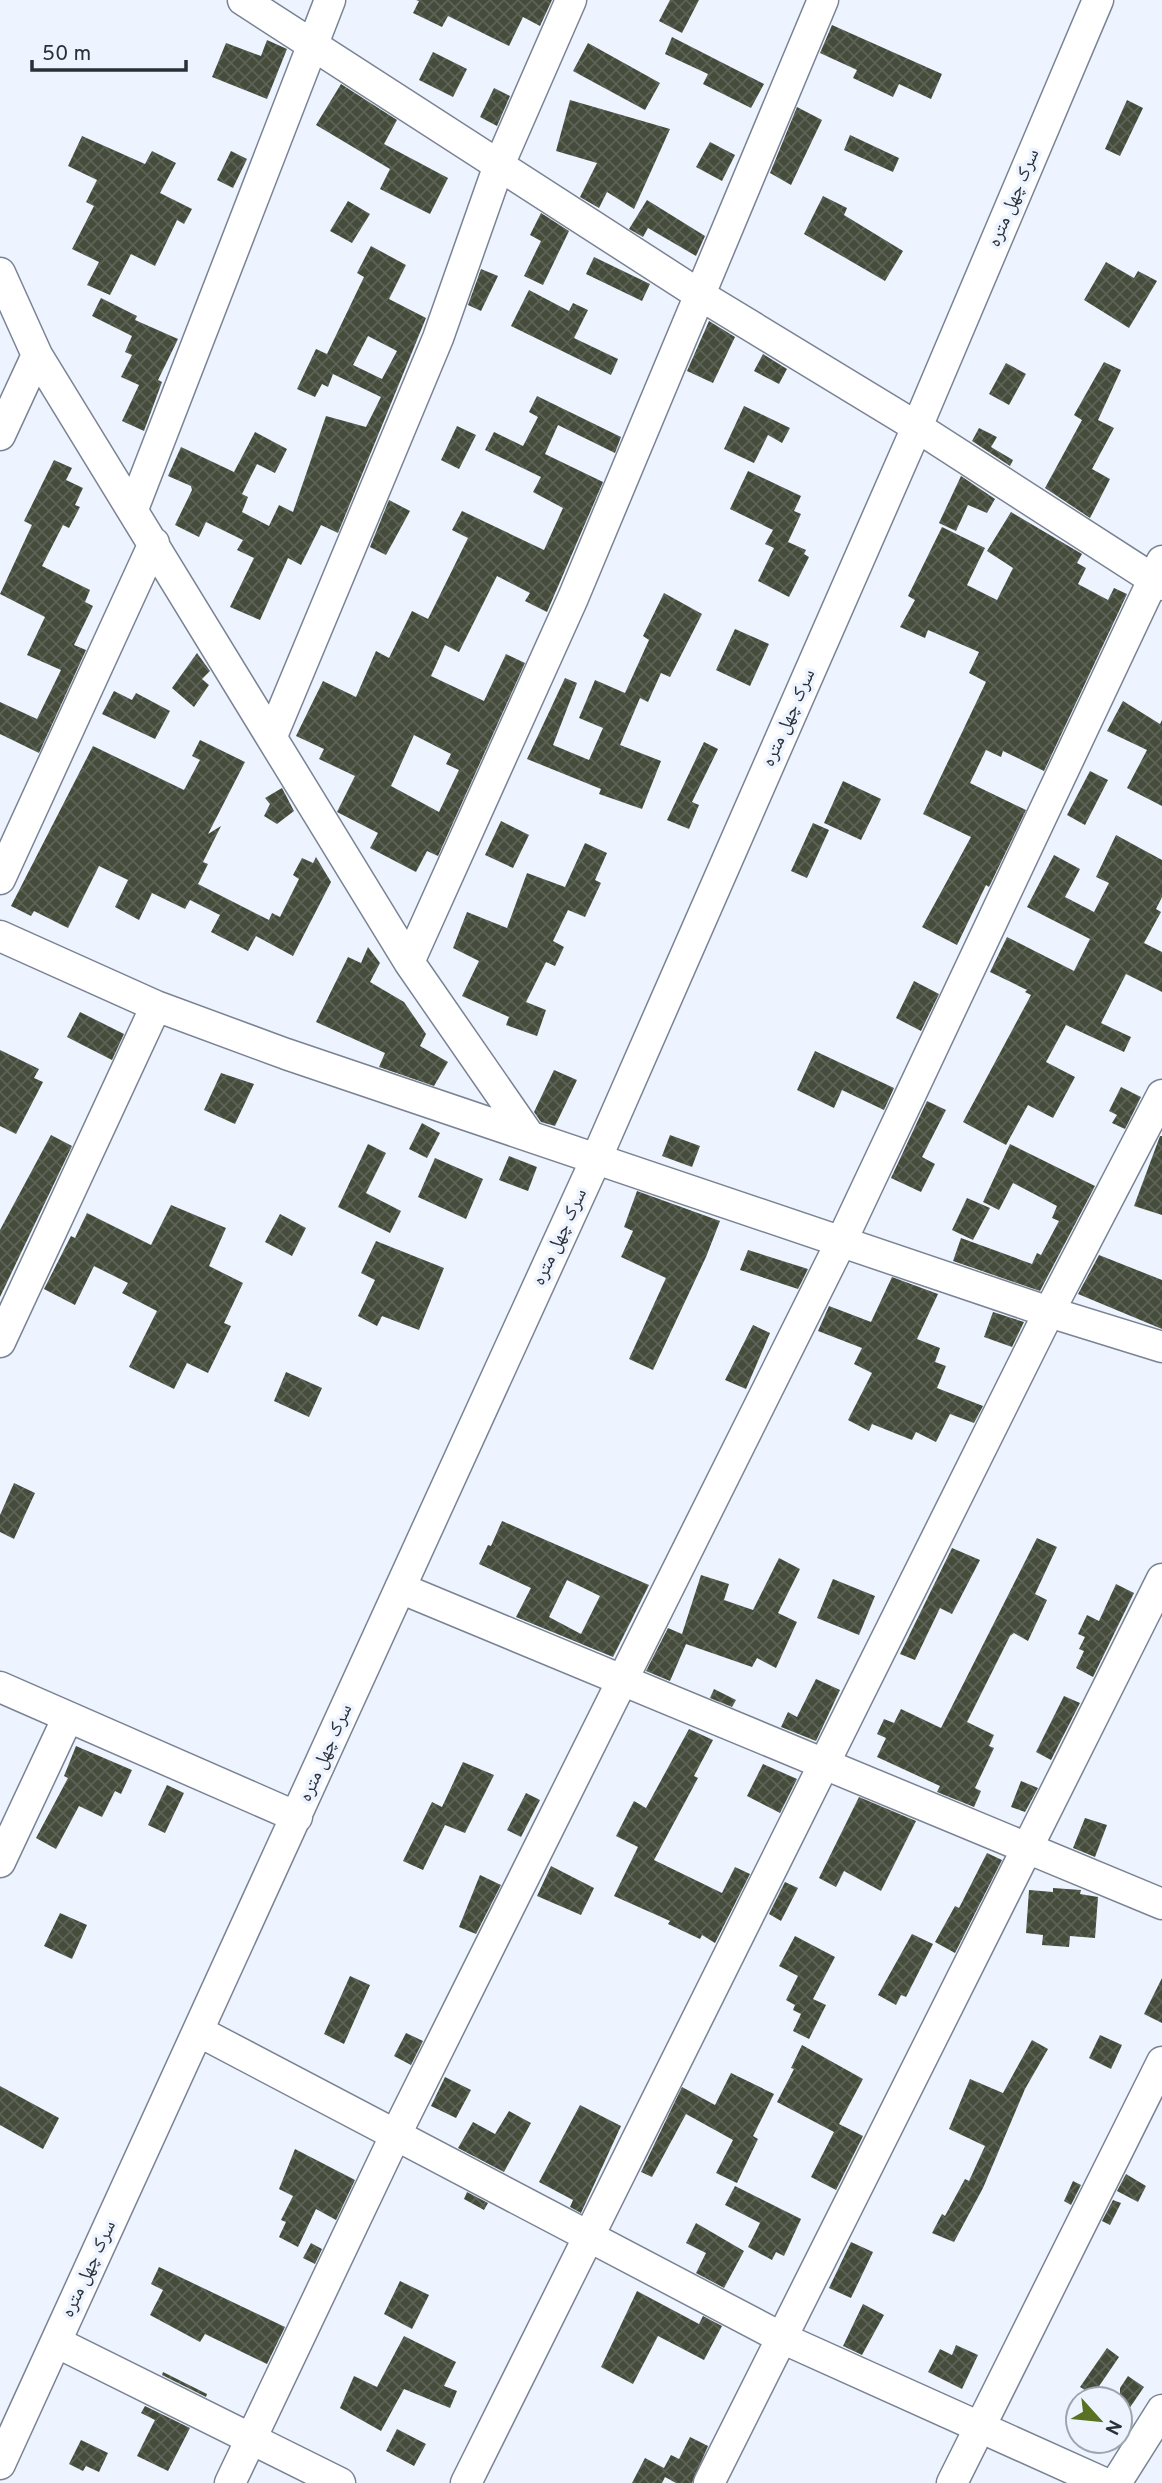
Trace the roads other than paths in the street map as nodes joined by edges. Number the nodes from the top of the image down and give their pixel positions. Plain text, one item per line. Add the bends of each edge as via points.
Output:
1 (243, 0) edge
2 (330, 0) edge
3 (571, 0) edge
4 (823, 0) edge
5 (1098, 0) edge
6 (312, 43) junction
7 (499, 165) junction
8 (0, 273) edge
9 (700, 295) junction
10 (37, 355) junction
11 (917, 426) junction
12 (0, 435) edge
13 (133, 509) junction
14 (154, 543) junction
15 (1159, 575) edge
16 (272, 736) junction
17 (0, 878) edge
18 (0, 936) edge
19 (409, 962) junction
20 (156, 1006) junction
21 (1162, 1095) edge
22 (528, 1134) junction
23 (597, 1157) junction
24 (842, 1241) junction
25 (1049, 1312) junction
26 (0, 1342) edge
27 (1162, 1347) edge
28 (1162, 1579) edge
29 (400, 1588) junction
30 (622, 1681) junction
31 (0, 1687) edge
32 (68, 1717) junction
33 (824, 1765) junction
34 (297, 1816) junction
35 (1026, 1849) junction
36 (0, 1862) edge
37 (1162, 1904) edge
38 (198, 2031) junction
39 (1162, 2062) edge
40 (396, 2134) junction
41 (588, 2236) junction
42 (784, 2339) junction
43 (56, 2342) junction
44 (1162, 2410) edge
45 (980, 2426) junction
46 (251, 2437) junction
47 (0, 2464) edge
48 (230, 2483) edge
49 (340, 2483) edge
50 (466, 2483) edge
51 (709, 2483) edge
52 (952, 2483) edge
53 (1104, 2483) edge
54 (1116, 2483) edge

1 - 6 street
2 - 6 street
3 - 7 street
4 - 9 street
5 - 11 street, سرک چهل متره
6 - 7 street
6 - 13 street
7 - 9 street
7 - 16 street via 438,338
8 - 10 street
9 - 11 street
9 - 19 street via 573,598
10 - 12 street
10 - 13 street
11 - 15 street
11 - 23 street, سرک چهل متره
13 - 14 street
14 - 16 street
14 - 17 street
15 - 24 street
16 - 19 street
18 - 20 street
19 - 22 street
20 - 22 street
20 - 26 street
21 - 25 street
22 - 23 street
23 - 24 street
23 - 29 street, سرک چهل متره
24 - 25 street
24 - 30 street
25 - 27 street
25 - 33 street
28 - 35 street
29 - 30 street
29 - 34 street, سرک چهل متره
30 - 33 street
30 - 40 street
31 - 32 street
32 - 34 street
32 - 36 street
33 - 35 street
33 - 41 street
34 - 38 street, سرک چهل متره
35 - 37 street
35 - 42 street
38 - 40 street
38 - 43 street, سرک چهل متره
39 - 45 street
40 - 41 street
40 - 46 street
41 - 42 street
41 - 50 street
42 - 45 street
42 - 51 street
43 - 46 street
43 - 47 street, سرک چهل متره
44 - 54 street
45 - 52 street
45 - 53 street
46 - 48 street
46 - 49 street

